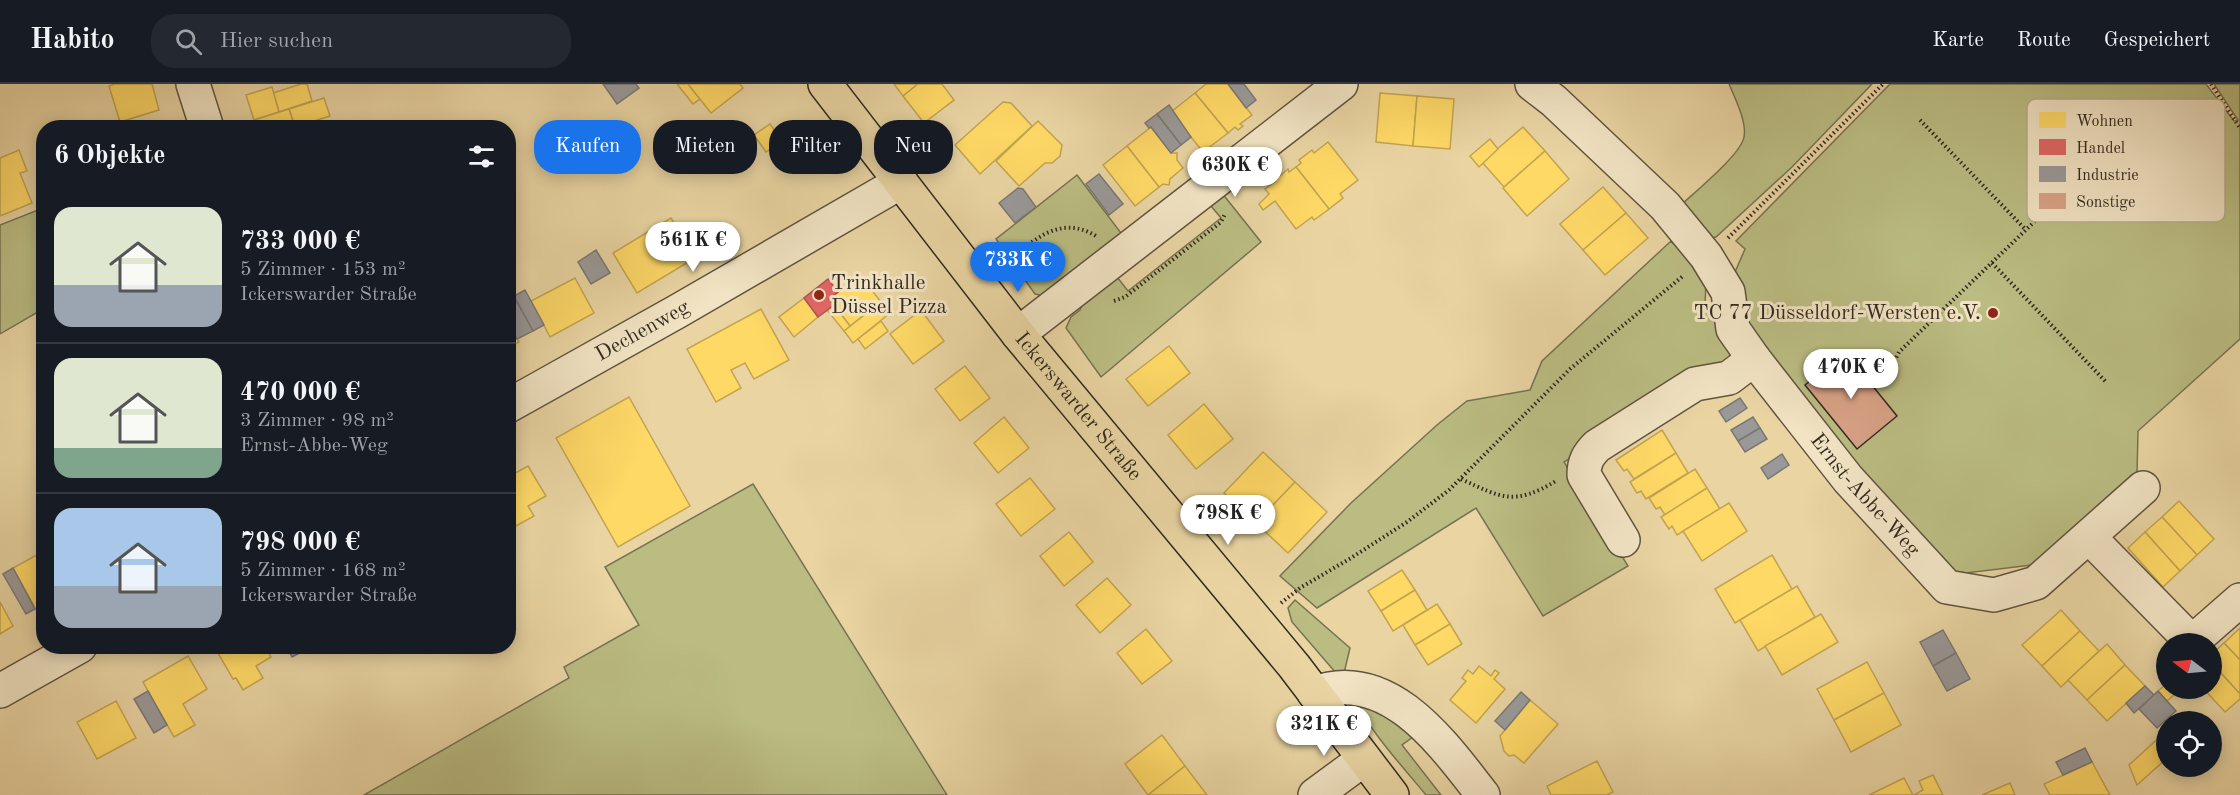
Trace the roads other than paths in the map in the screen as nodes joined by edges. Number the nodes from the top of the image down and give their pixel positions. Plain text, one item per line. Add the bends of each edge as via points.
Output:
1 (193, 84) edge
2 (825, 84) edge
3 (1341, 84) edge
4 (1532, 84) edge
5 (204, 120) edge
6 (901, 182) junction
7 (1018, 334) junction
8 (1754, 359) junction
9 (516, 402) edge
10 (2143, 488) dead end
11 (2088, 537) junction
12 (1623, 540) dead end
13 (2240, 600) edge
14 (66, 654) edge
15 (0, 691) edge
16 (1314, 693) junction
17 (1364, 759) junction
18 (1315, 795) edge
19 (1392, 795) edge
20 (1483, 795) edge

1 - 5 street
2 - 6 main road, Ickerswarder Straße
3 - 7 street
4 - 8 street, Ernst-Abbe-Weg via 1713,251 1728,292 1733,329
6 - 7 main road, Ickerswarder Straße
6 - 9 street, Dechenweg
7 - 16 main road, Ickerswarder Straße
8 - 11 street, Ernst-Abbe-Weg via 1848,479 1947,587 1994,595 2036,583
8 - 12 street via 1729,378 1695,384 1589,454 1584,475
10 - 11 street, Ernst-Abbe-Weg
11 - 13 street via 2192,642
14 - 15 street
16 - 17 main road, Ickerswarder Straße
16 - 20 street via 1346,687 1380,694 1415,717 1447,749
17 - 18 street
17 - 19 main road, Ickerswarder Straße

